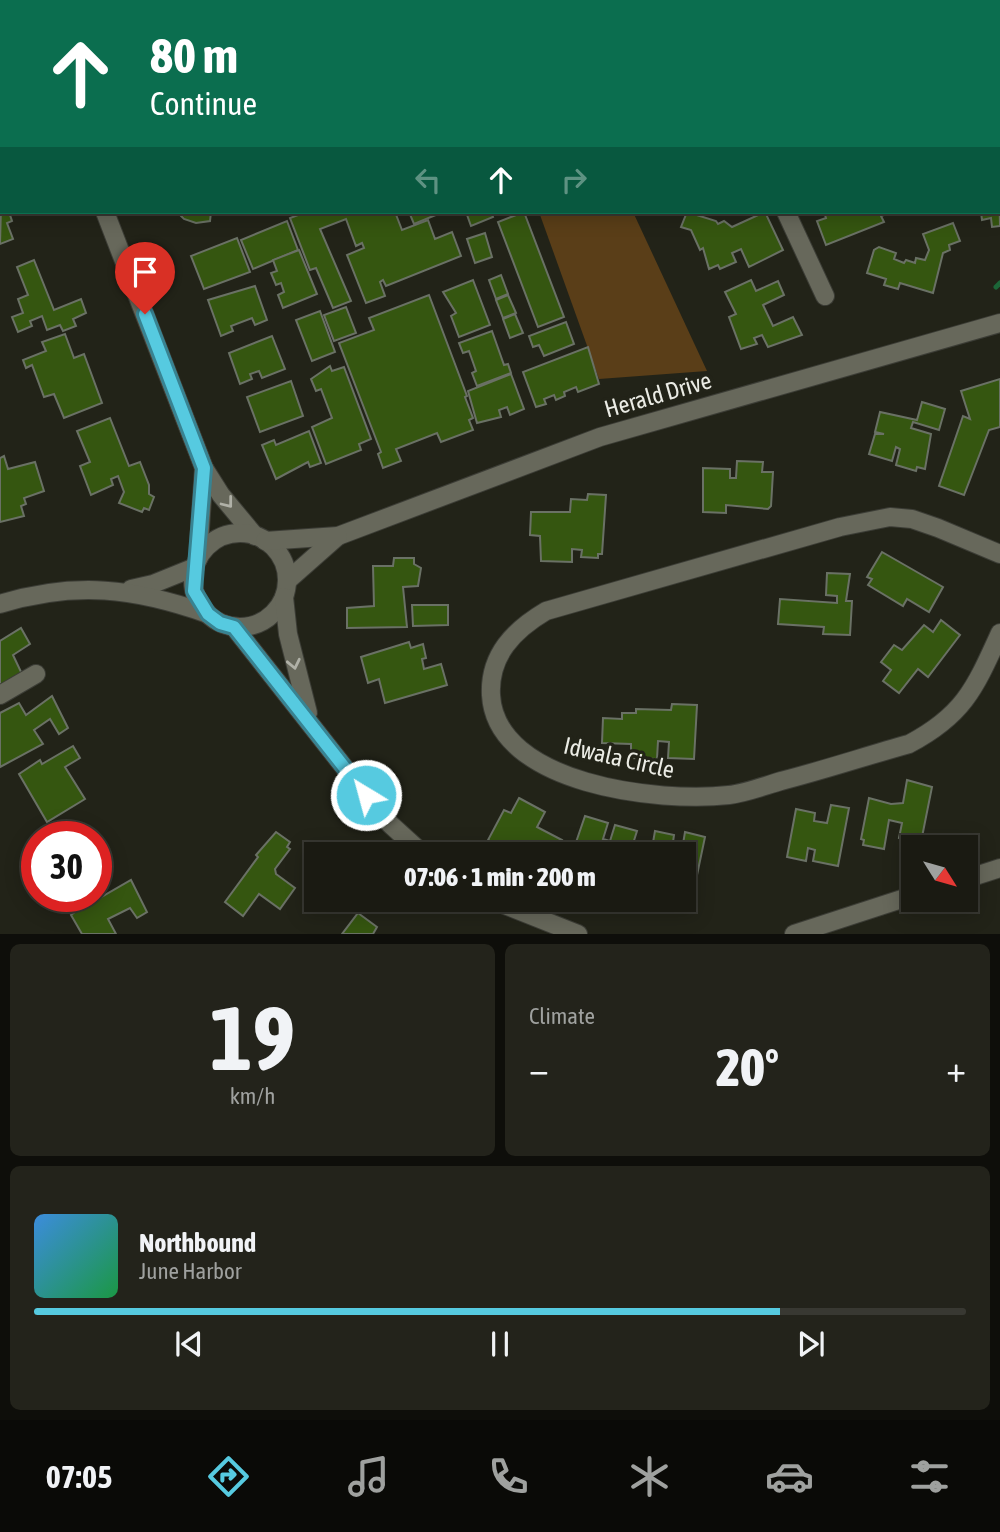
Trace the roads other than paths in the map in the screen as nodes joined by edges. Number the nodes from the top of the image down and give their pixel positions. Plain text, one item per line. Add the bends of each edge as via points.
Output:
1 (106, 214) edge
2 (787, 214) edge
3 (825, 296) dead end
4 (1000, 323) edge
5 (204, 468) junction
6 (338, 536) junction
7 (260, 538) junction
8 (1000, 554) edge
9 (197, 563) junction
10 (285, 589) junction
11 (124, 590) junction
12 (0, 604) edge
13 (208, 614) junction
14 (234, 627) junction
15 (1000, 633) edge
16 (36, 674) dead end
17 (0, 695) edge
18 (314, 729) junction
19 (410, 842) edge
20 (1000, 868) edge
21 (978, 874) edge
22 (901, 899) edge
23 (523, 912) edge
24 (578, 933) edge
25 (794, 933) edge

1 - 5 street
2 - 3 street
4 - 6 street, Herald Drive via 600,437
5 -> 7 street via 221,495
5 - 9 street
6 - 7 street, Herald Drive
6 - 10 street, Herald Drive
7 - 9 street via 242,533 216,540
7 - 10 street via 277,551 284,565
8 - 15 street, Idwala Circle via 912,519 890,517 840,527 546,611 528,622 499,652 491,691 493,713 506,738 524,755 571,775 660,797 732,795 909,744 929,734 968,698
9 - 11 street via 153,584
9 - 13 street via 194,591
10 - 14 street via 276,610 264,620
10 -> 18 street via 299,687
11 - 12 street via 48,592
11 - 13 street
13 - 14 street
14 - 18 street
16 - 17 street
18 - 19 street
20 - 21 street
22 - 25 street
23 - 24 street

